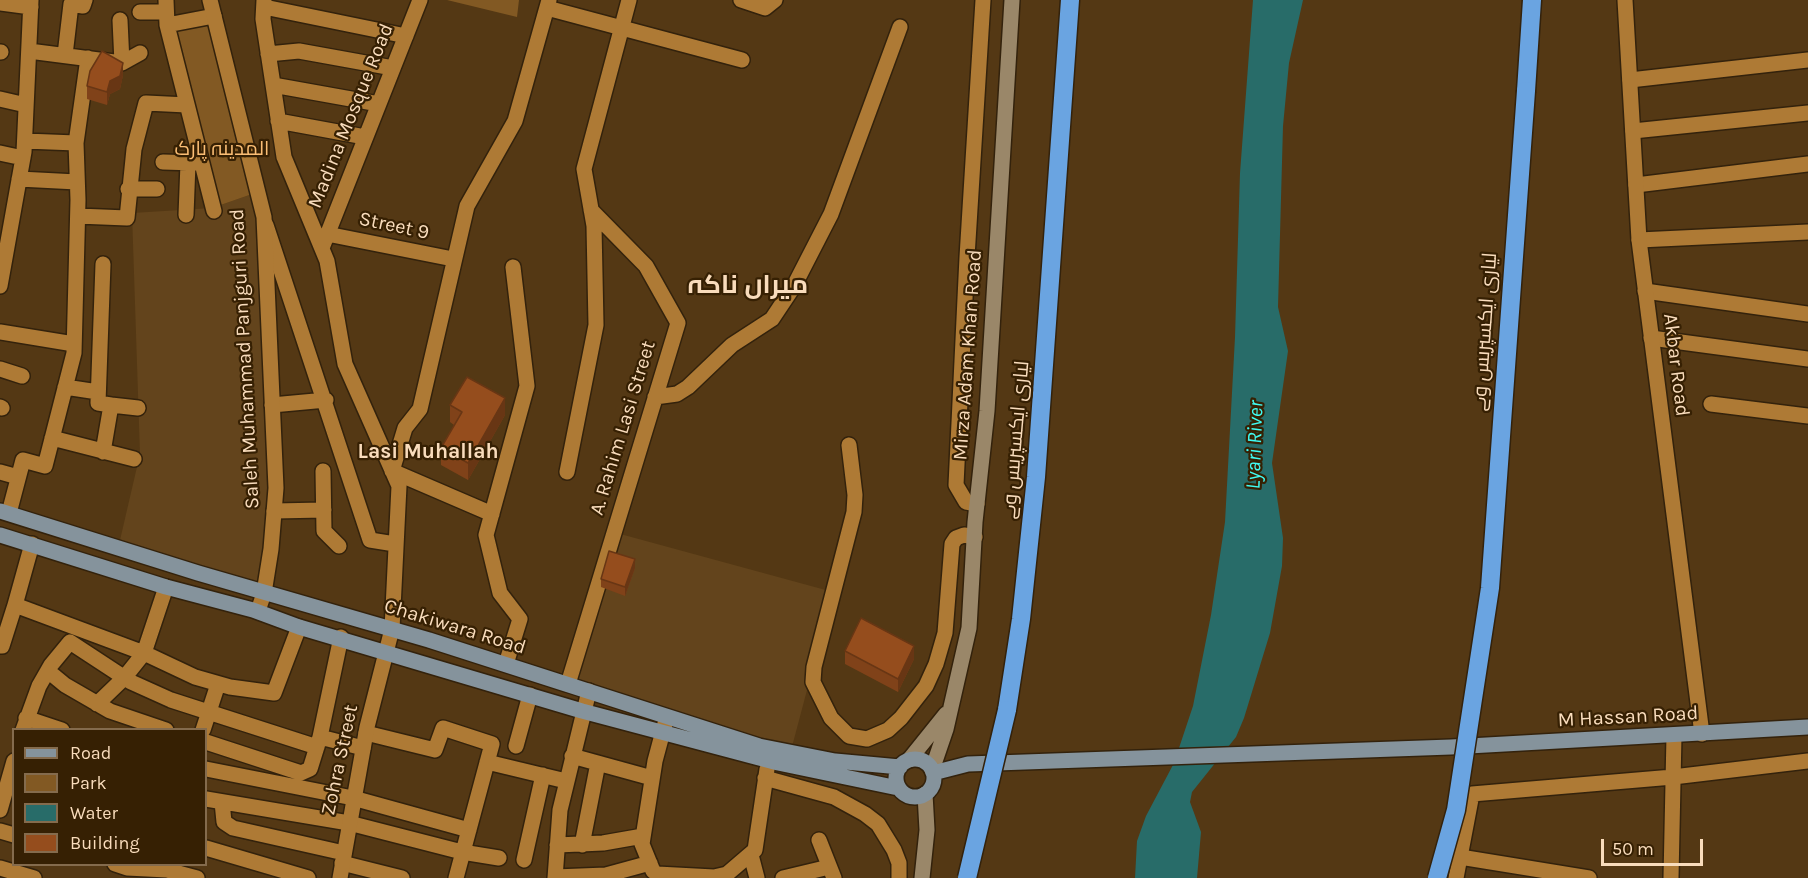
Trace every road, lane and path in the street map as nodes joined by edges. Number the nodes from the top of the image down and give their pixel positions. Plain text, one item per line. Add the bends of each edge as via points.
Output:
1 (85, 0) edge
2 (210, 0) edge
3 (629, 0) edge
4 (741, 0) edge
5 (775, 0) edge
6 (983, 0) edge
7 (1012, 0) edge
8 (1070, 0) edge
9 (1532, 0) edge
10 (1625, 0) edge
11 (414, 2) edge
12 (0, 3) edge
13 (31, 3) edge
14 (264, 4) edge
15 (548, 4) edge
16 (167, 7) edge
17 (140, 12) dead end
18 (214, 16) junction
19 (120, 20) dead end
20 (900, 27) dead end
21 (621, 29) junction
22 (406, 36) junction
23 (29, 51) junction
24 (140, 53) dead end
25 (268, 54) junction
26 (65, 56) junction
27 (88, 58) junction
28 (742, 60) dead end
29 (1808, 60) edge
30 (122, 63) junction
31 (393, 69) junction
32 (1630, 80) junction
33 (273, 85) junction
34 (0, 99) edge
35 (379, 104) junction
36 (26, 105) junction
37 (187, 105) junction
38 (1808, 113) edge
39 (278, 121) junction
40 (1633, 131) junction
41 (366, 137) junction
42 (25, 141) junction
43 (76, 143) junction
44 (0, 153) edge
45 (23, 158) junction
46 (163, 162) dead end
47 (194, 163) junction
48 (1808, 164) edge
49 (19, 179) junction
50 (77, 182) junction
51 (1636, 185) junction
52 (128, 189) junction
53 (157, 189) dead end
54 (591, 210) junction
55 (214, 211) dead end
56 (186, 215) dead end
57 (78, 216) junction
58 (264, 217) junction
59 (1808, 232) edge
60 (1639, 240) junction
61 (324, 241) junction
62 (453, 259) junction
63 (103, 264) dead end
64 (513, 267) dead end
65 (0, 286) edge
66 (1646, 291) junction
67 (1808, 314) edge
68 (0, 332) edge
69 (1651, 338) junction
70 (74, 344) junction
71 (1808, 359) edge
72 (0, 369) edge
73 (22, 376) dead end
74 (65, 387) junction
75 (98, 392) junction
76 (655, 397) junction
77 (326, 400) junction
78 (1711, 404) dead end
79 (111, 405) junction
80 (272, 405) junction
81 (138, 408) dead end
82 (1808, 416) edge
83 (52, 438) junction
84 (849, 445) dead end
85 (103, 452) junction
86 (134, 459) dead end
87 (323, 471) dead end
88 (392, 471) junction
89 (0, 472) edge
90 (567, 472) dead end
91 (18, 477) junction
92 (977, 504) junction
93 (324, 510) junction
94 (274, 511) junction
95 (4, 512) edge
96 (492, 514) junction
97 (0, 535) edge
98 (975, 537) junction
99 (32, 544) junction
100 (395, 544) junction
101 (339, 546) dead end
102 (166, 587) junction
103 (264, 593) junction
104 (15, 605) junction
105 (258, 611) junction
106 (4, 625) edge
107 (299, 627) junction
108 (392, 629) junction
109 (341, 637) junction
110 (0, 646) edge
111 (388, 652) junction
112 (144, 653) junction
113 (506, 664) junction
114 (48, 671) junction
115 (124, 678) junction
116 (218, 684) junction
117 (568, 684) junction
118 (589, 691) junction
119 (530, 695) junction
120 (97, 704) junction
121 (582, 711) junction
122 (948, 711) junction
123 (208, 712) junction
124 (667, 717) junction
125 (24, 723) edge
126 (56, 728) edge
127 (163, 728) edge
128 (203, 728) edge
129 (1808, 728) edge
130 (663, 733) junction
131 (1701, 734) junction
132 (1674, 735) junction
133 (364, 740) junction
134 (207, 742) edge
135 (319, 742) junction
136 (516, 746) dead end
137 (770, 754) junction
138 (572, 756) junction
139 (1808, 761) edge
140 (487, 762) junction
141 (598, 763) junction
142 (905, 764) junction
143 (207, 769) edge
144 (932, 771) junction
145 (543, 775) junction
146 (1673, 777) junction
147 (652, 778) junction
148 (765, 778) junction
149 (566, 780) junction
150 (898, 788) junction
151 (10, 789) edge
152 (925, 794) junction
153 (353, 798) junction
154 (207, 799) edge
155 (222, 802) junction
156 (0, 810) edge
157 (349, 823) junction
158 (469, 830) junction
159 (643, 836) junction
160 (819, 840) dead end
161 (582, 844) junction
162 (557, 845) junction
163 (207, 848) edge
164 (462, 852) junction
165 (751, 855) junction
166 (1460, 856) junction
167 (499, 858) dead end
168 (524, 860) dead end
169 (650, 862) junction
170 (342, 865) edge
171 (121, 866) edge
172 (0, 868) edge
173 (259, 872) edge
174 (832, 873) edge
175 (726, 876) edge
176 (392, 877) edge
177 (555, 877) edge
178 (34, 878) edge
179 (197, 878) edge
180 (308, 878) edge
181 (456, 878) edge
182 (757, 878) edge
183 (785, 878) edge
184 (899, 878) edge
185 (922, 878) edge
186 (967, 878) edge
187 (1437, 878) edge
188 (1456, 878) edge
189 (1589, 878) edge
190 (1671, 878) edge

1 - 26 street via 83,6 71,4
2 - 18 street, Saleh Muhammad Panjguri Road
3 - 21 street
4 - 5 street via 765,8
6 - 92 street via 956,485 966,502
7 - 92 main road, Mirza Adam Khan Road via 987,411
8 - 186 highway, لیاری ایکسپریس وے, bridge via 1032,525 1007,710
9 - 187 highway, لیاری ایکسپریس وے, bridge via 1490,588 1455,810
10 - 32 street, Akbar Road
11 - 22 street, Madina Mosque Road
12 - 13 street
13 - 23 street
14 - 22 street
14 - 25 street, Zohra Street
15 - 21 street
15 - 62 street via 515,121 467,206
16 - 17 street
16 - 18 street
16 - 37 street
18 - 58 street, Saleh Muhammad Panjguri Road
19 - 30 street
20 - 76 street via 831,214 794,286 772,319 732,345 688,387 676,394
21 - 28 street
21 - 54 street via 584,169
22 - 31 street, Madina Mosque Road
23 - 26 street
23 - 36 street
24 - 30 street
25 - 31 street via 299,51
25 - 33 street, Zohra Street
26 - 27 street
27 - 30 street
27 - 43 street
29 - 32 street
31 - 35 street, Madina Mosque Road
32 - 40 street, Akbar Road
33 - 35 street
33 - 39 street, Zohra Street
34 - 36 street
35 - 41 street, Madina Mosque Road
36 - 42 street
37 - 47 street
37 - 52 street via 146,103
38 - 40 street
39 - 41 street
39 - 61 street, Zohra Street via 284,158
40 - 51 street, Akbar Road
41 - 61 street, Madina Mosque Road
42 - 43 street
42 - 45 street
43 - 50 street
44 - 45 street
45 - 49 street
46 - 47 street
47 - 55 street
47 - 56 street
48 - 51 street
49 - 50 street
49 - 65 street
50 - 57 street
51 - 60 street, Akbar Road
52 - 53 street
52 - 57 street via 127,219
54 - 76 street, A. Rahim Lasi Street via 646,266 678,323
54 - 90 street via 596,325
57 - 70 street
58 - 77 street
58 - 80 street, Saleh Muhammad Panjguri Road
59 - 60 street
60 - 66 street, Akbar Road
61 - 62 street, Street 9
61 - 88 street, Zohra Street via 345,364
62 - 88 street via 420,409 405,428
63 - 75 street
64 - 96 street via 527,386
66 - 67 street
66 - 69 street, Akbar Road
68 - 70 street
69 - 71 street
69 - 131 street, Akbar Road
70 - 74 street
72 - 73 street
74 - 75 street
74 - 83 street
75 - 79 street via 98,403
76 - 117 street, A. Rahim Lasi Street
77 - 80 street
77 - 100 street via 370,540
78 - 82 street
79 - 81 street
79 - 85 street
80 - 94 street, Saleh Muhammad Panjguri Road
83 - 85 street
83 - 91 street via 45,466 23,460
84 - 98 street via 854,512 813,682 831,718 849,736 867,739 888,730 926,686 945,633 952,544 964,535
85 - 86 street
87 - 93 street
88 - 96 street
88 - 100 street, Zohra Street via 399,486
89 - 91 street
91 - 95 street
92 - 98 main road, Mirza Adam Khan Road
93 - 94 street
93 - 101 street via 324,531
94 - 103 street, Saleh Muhammad Panjguri Road
95 - 103 main road, Chakiwara Road
96 - 113 street via 486,535 500,593 520,619
97 - 99 main road, Chakiwara Road
98 - 122 main road, Mirza Adam Khan Road via 969,628
99 - 102 main road, Chakiwara Road
99 - 104 street
100 - 108 street, Zohra Street
102 - 105 main road, Chakiwara Road
102 - 112 street
103 - 105 street, Saleh Muhammad Panjguri Road
103 - 108 main road, Chakiwara Road
104 - 106 street
104 - 112 street
105 - 107 main road, Chakiwara Road
106 - 110 street
107 - 109 main road, Chakiwara Road
107 - 116 street via 274,693
108 - 111 street, Zohra Street
108 - 113 main road, Chakiwara Road
109 - 111 main road, Chakiwara Road
109 - 135 street
111 - 119 main road, Chakiwara Road
111 - 133 street, Zohra Street
112 - 115 street
112 - 116 street
113 - 117 main road, Chakiwara Road
114 - 115 street via 70,642
114 - 120 street
114 - 125 street
115 - 120 street
115 - 123 street
116 - 123 street
117 - 118 main road, Chakiwara Road
118 - 121 street
118 - 124 main road, Chakiwara Road
119 - 121 main road, Chakiwara Road
119 - 136 street
120 - 127 street
121 - 130 main road, Chakiwara Road
121 - 138 street
122 - 142 main road, Mirza Adam Khan Road
122 - 144 main road, Mirza Adam Khan Road
123 - 128 street
123 - 135 street
124 - 130 street
124 - 137 main road, Chakiwara Road
125 - 126 street
129 - 131 main road, M Hassan Road
130 - 137 main road, Chakiwara Road
130 - 147 street
131 - 132 main road, M Hassan Road
132 - 144 main road, M Hassan Road via 968,764
132 - 146 street
133 - 135 street
133 - 140 street via 435,750 443,728 492,744
133 - 153 street, Zohra Street
134 - 135 street via 301,773 310,769
137 - 142 main road, Chakiwara Road
137 - 148 street
137 - 150 main road, Chakiwara Road
138 - 141 street
138 - 149 street
139 - 146 street
140 - 145 street
140 - 158 street
141 - 147 street
141 - 161 street
142 - 144 main road via 921,760
142 - 150 main road via 896,777
143 - 153 street
144 - 152 main road via 933,785
145 - 149 street
145 - 168 street
146 - 166 street via 1472,794
146 - 190 street
147 - 159 street
148 - 165 street via 755,850
148 - 184 street via 834,797 866,814 878,824 894,850
149 - 162 street
150 - 152 main road via 913,797
151 - 156 street
152 - 185 main road via 927,830
153 - 157 street, Zohra Street
153 - 158 street
154 - 155 street
155 - 157 street
155 - 170 street via 224,822 233,828
157 - 164 street
157 - 170 street, Zohra Street
158 - 164 street
159 - 161 street
159 - 169 street via 642,844
160 - 174 street
161 - 162 street
162 - 177 street
163 - 173 street
164 - 167 street
164 - 181 street
165 - 175 street
165 - 182 street
166 - 188 street
166 - 189 street
169 - 175 street via 657,874
169 - 177 street via 606,875
170 - 176 street
171 - 179 street via 167,870
172 - 178 street
173 - 180 street
174 - 183 street

